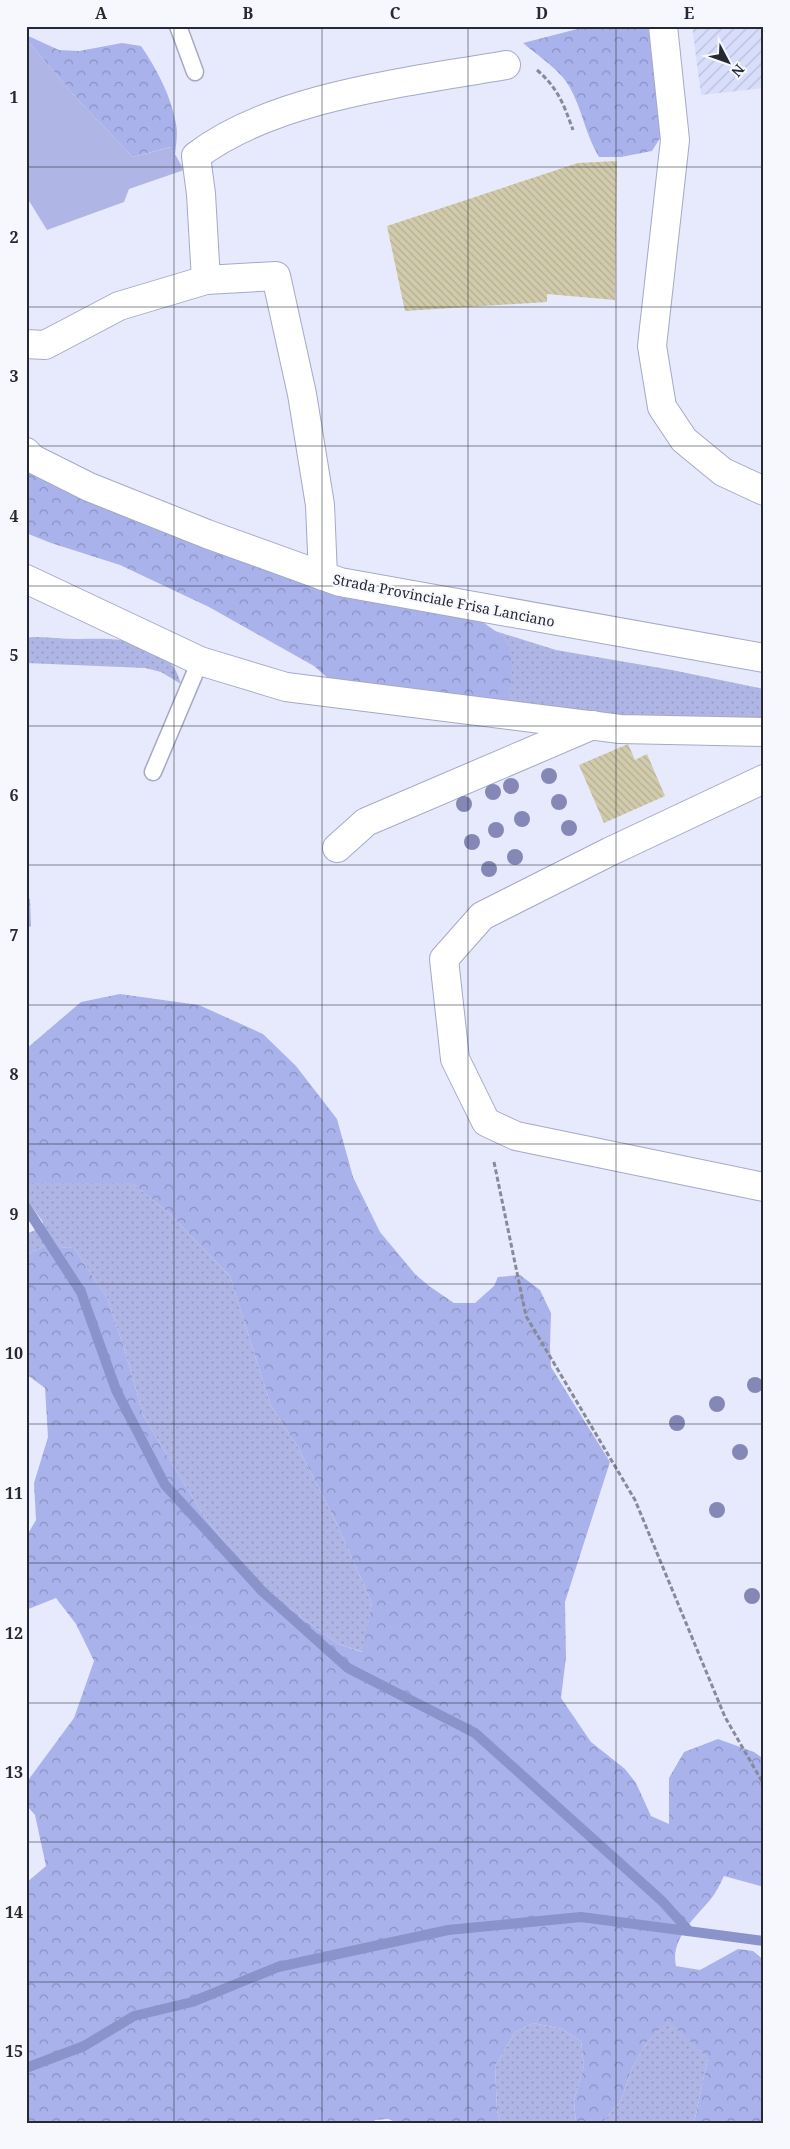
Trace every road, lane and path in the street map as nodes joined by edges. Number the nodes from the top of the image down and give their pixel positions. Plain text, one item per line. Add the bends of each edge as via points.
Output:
1 (178, 26) edge
2 (664, 26) edge
3 (506, 65) joint
4 (195, 72) dead end
5 (573, 130) dead end
6 (206, 280) junction
7 (26, 344) edge
8 (26, 452) edge
9 (764, 491) edge
10 (323, 576) junction
11 (26, 579) edge
12 (764, 658) edge
13 (200, 660) junction
14 (593, 725) junction
15 (764, 732) edge
16 (153, 772) dead end
17 (764, 779) edge
18 (337, 848) dead end
19 (486, 1122) junction
20 (764, 1187) edge
21 (764, 1785) edge

1 - 4 lane
2 - 9 street via 675,140 652,346 662,407 684,440 723,472
3 - 5 path via 532,66 551,82
3 - 6 street via 345,94 272,116 214,142 196,156
6 - 7 street via 119,306 44,345
6 - 10 street via 276,276 302,394 320,505
8 - 10 street, Strada Provinciale Frisa Lanciano via 33,459 89,486
10 - 12 street, Strada Provinciale Frisa Lanciano via 350,584
11 - 13 street
13 - 14 street via 286,687
13 - 16 lane
14 - 15 street via 620,729
14 - 18 street via 366,822
17 - 19 street via 482,916 444,959 455,1058
19 - 20 street via 516,1136
19 - 21 path via 526,1316 634,1500 725,1717

